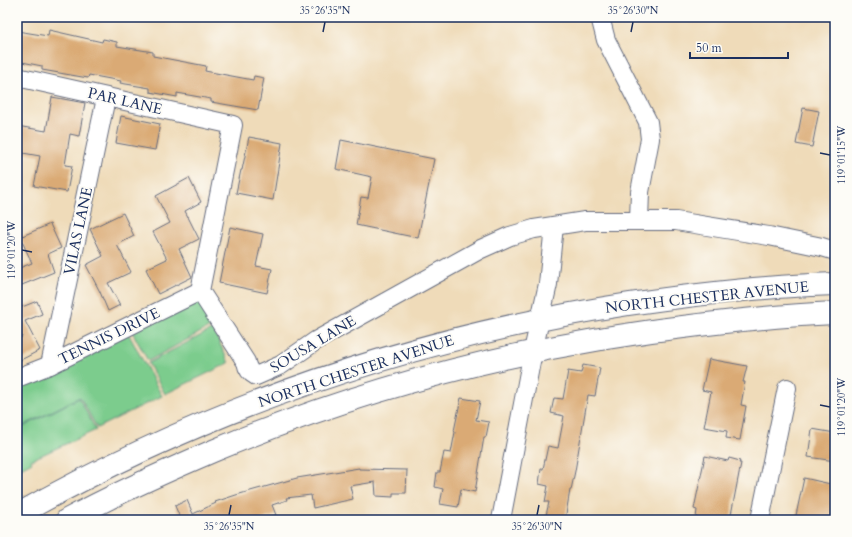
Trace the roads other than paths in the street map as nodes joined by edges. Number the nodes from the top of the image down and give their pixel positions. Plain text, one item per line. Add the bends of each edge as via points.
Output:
1 (600, 17) edge
2 (17, 77) edge
3 (106, 98) junction
4 (638, 220) junction
5 (554, 226) junction
6 (835, 251) edge
7 (835, 284) edge
8 (200, 291) junction
9 (835, 314) edge
10 (540, 319) junction
11 (533, 351) junction
12 (50, 365) junction
13 (17, 378) edge
14 (787, 388) dead end
15 (17, 515) edge
16 (67, 520) edge
17 (501, 520) edge
18 (760, 520) edge

1 - 4 street via 606,40 648,122 650,139 640,192
2 - 3 street, PAR LANE
3 - 8 street, PAR LANE via 233,125
3 - 12 street, VILAS LANE
4 - 5 street via 585,221
4 - 6 street via 676,221 711,226
5 - 8 street, SOUSA LANE via 510,236 481,249 317,340 281,365 256,376 247,368 246,362
5 - 10 street via 548,284
7 - 10 main road, NORTH CHESTER AVENUE via 672,297
8 - 12 street, TENNIS DRIVE
9 - 11 main road, NORTH CHESTER AVENUE via 769,317 651,330
10 - 11 street
10 - 15 main road, NORTH CHESTER AVENUE via 389,357 239,408 109,465
11 - 16 main road, NORTH CHESTER AVENUE via 458,368 308,414 171,469
11 - 17 street
12 - 13 street, TENNIS DRIVE
14 - 18 street

